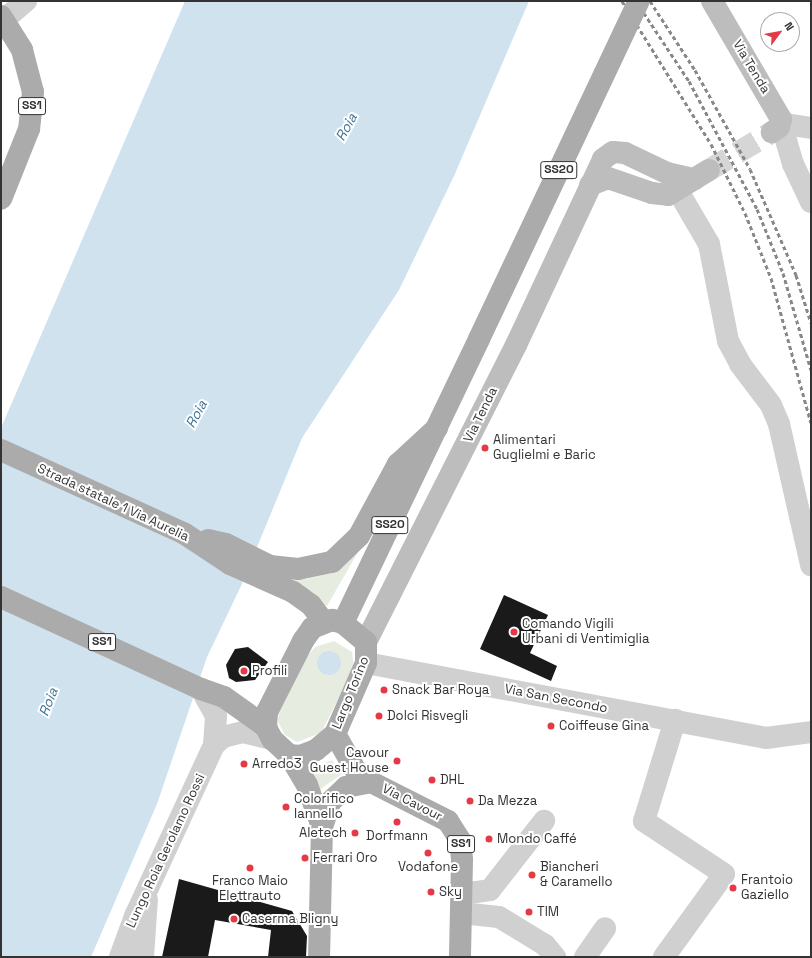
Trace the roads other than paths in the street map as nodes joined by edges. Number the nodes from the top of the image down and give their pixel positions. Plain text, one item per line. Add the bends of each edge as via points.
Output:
1 (26, 1) edge
2 (639, 1) edge
3 (712, 1) edge
4 (3, 18) edge
5 (777, 127) junction
6 (811, 128) edge
7 (693, 180) joint
8 (1, 199) edge
9 (811, 202) edge
10 (437, 428) junction
11 (1, 450) edge
12 (185, 534) junction
13 (811, 565) edge
14 (1, 597) edge
15 (326, 617) junction
16 (366, 653) junction
17 (220, 703) junction
18 (675, 720) junction
19 (811, 732) edge
20 (269, 733) junction
21 (335, 734) junction
22 (214, 745) junction
23 (289, 755) junction
24 (371, 782) junction
25 (544, 821) dead end
26 (322, 827) junction
27 (147, 894) junction
28 (461, 903) junction
29 (605, 928) dead end
30 (120, 957) edge
31 (143, 957) edge
32 (319, 957) edge
33 (460, 957) edge
34 (555, 957) edge
35 (585, 957) edge
36 (664, 957) edge

1 - 4 street
2 - 10 main road, SS20, bridge
3 - 5 main road, Via Tenda via 777,111
4 - 8 main road, SS1 via 22,50 33,92 29,130
5 - 6 street
5 - 9 street
7 - 13 street via 709,244 728,341 740,364 771,405 779,424
7 - 16 main road, Via Tenda via 679,177 625,153 613,152 604,159
10 - 12 main road via 398,464 359,536 332,562 291,568 270,566 226,544
10 - 15 main road, SS20
11 - 12 main road, Strada statale 1 Via Aurelia
12 - 15 main road, Strada statale 1 Via Aurelia via 230,564 288,589
14 - 17 main road, SS1 via 201,689
15 - 16 main road, Largo Torino
15 - 20 main road via 312,628 278,686 267,712
16 - 18 street, Via San Secondo
16 - 21 main road, Largo Torino
17 - 20 main road, SS1
17 - 22 street, Lungo Roia Gerolamo Rossi
18 - 19 street, Via San Secondo via 766,747
18 - 36 street via 644,821 724,874
20 - 22 street via 243,732 223,736
20 - 23 main road, SS1
21 - 23 main road, Largo Torino via 316,750 300,756
21 - 24 main road, Via Cavour / SS1 via 347,760
22 - 27 street, Lungo Roia Gerolamo Rossi
23 - 26 main road via 307,785
24 - 26 main road via 346,787 330,802
24 - 28 main road, Via Cavour / SS1 via 448,821 460,840 462,851
25 - 28 street via 490,890
26 - 32 main road
27 - 30 street, Lungo Roia Gerolamo Rossi via 135,916
27 - 31 street
28 - 33 main road, Via Cavour / SS1
28 - 34 street via 499,917 545,946
29 - 35 street

